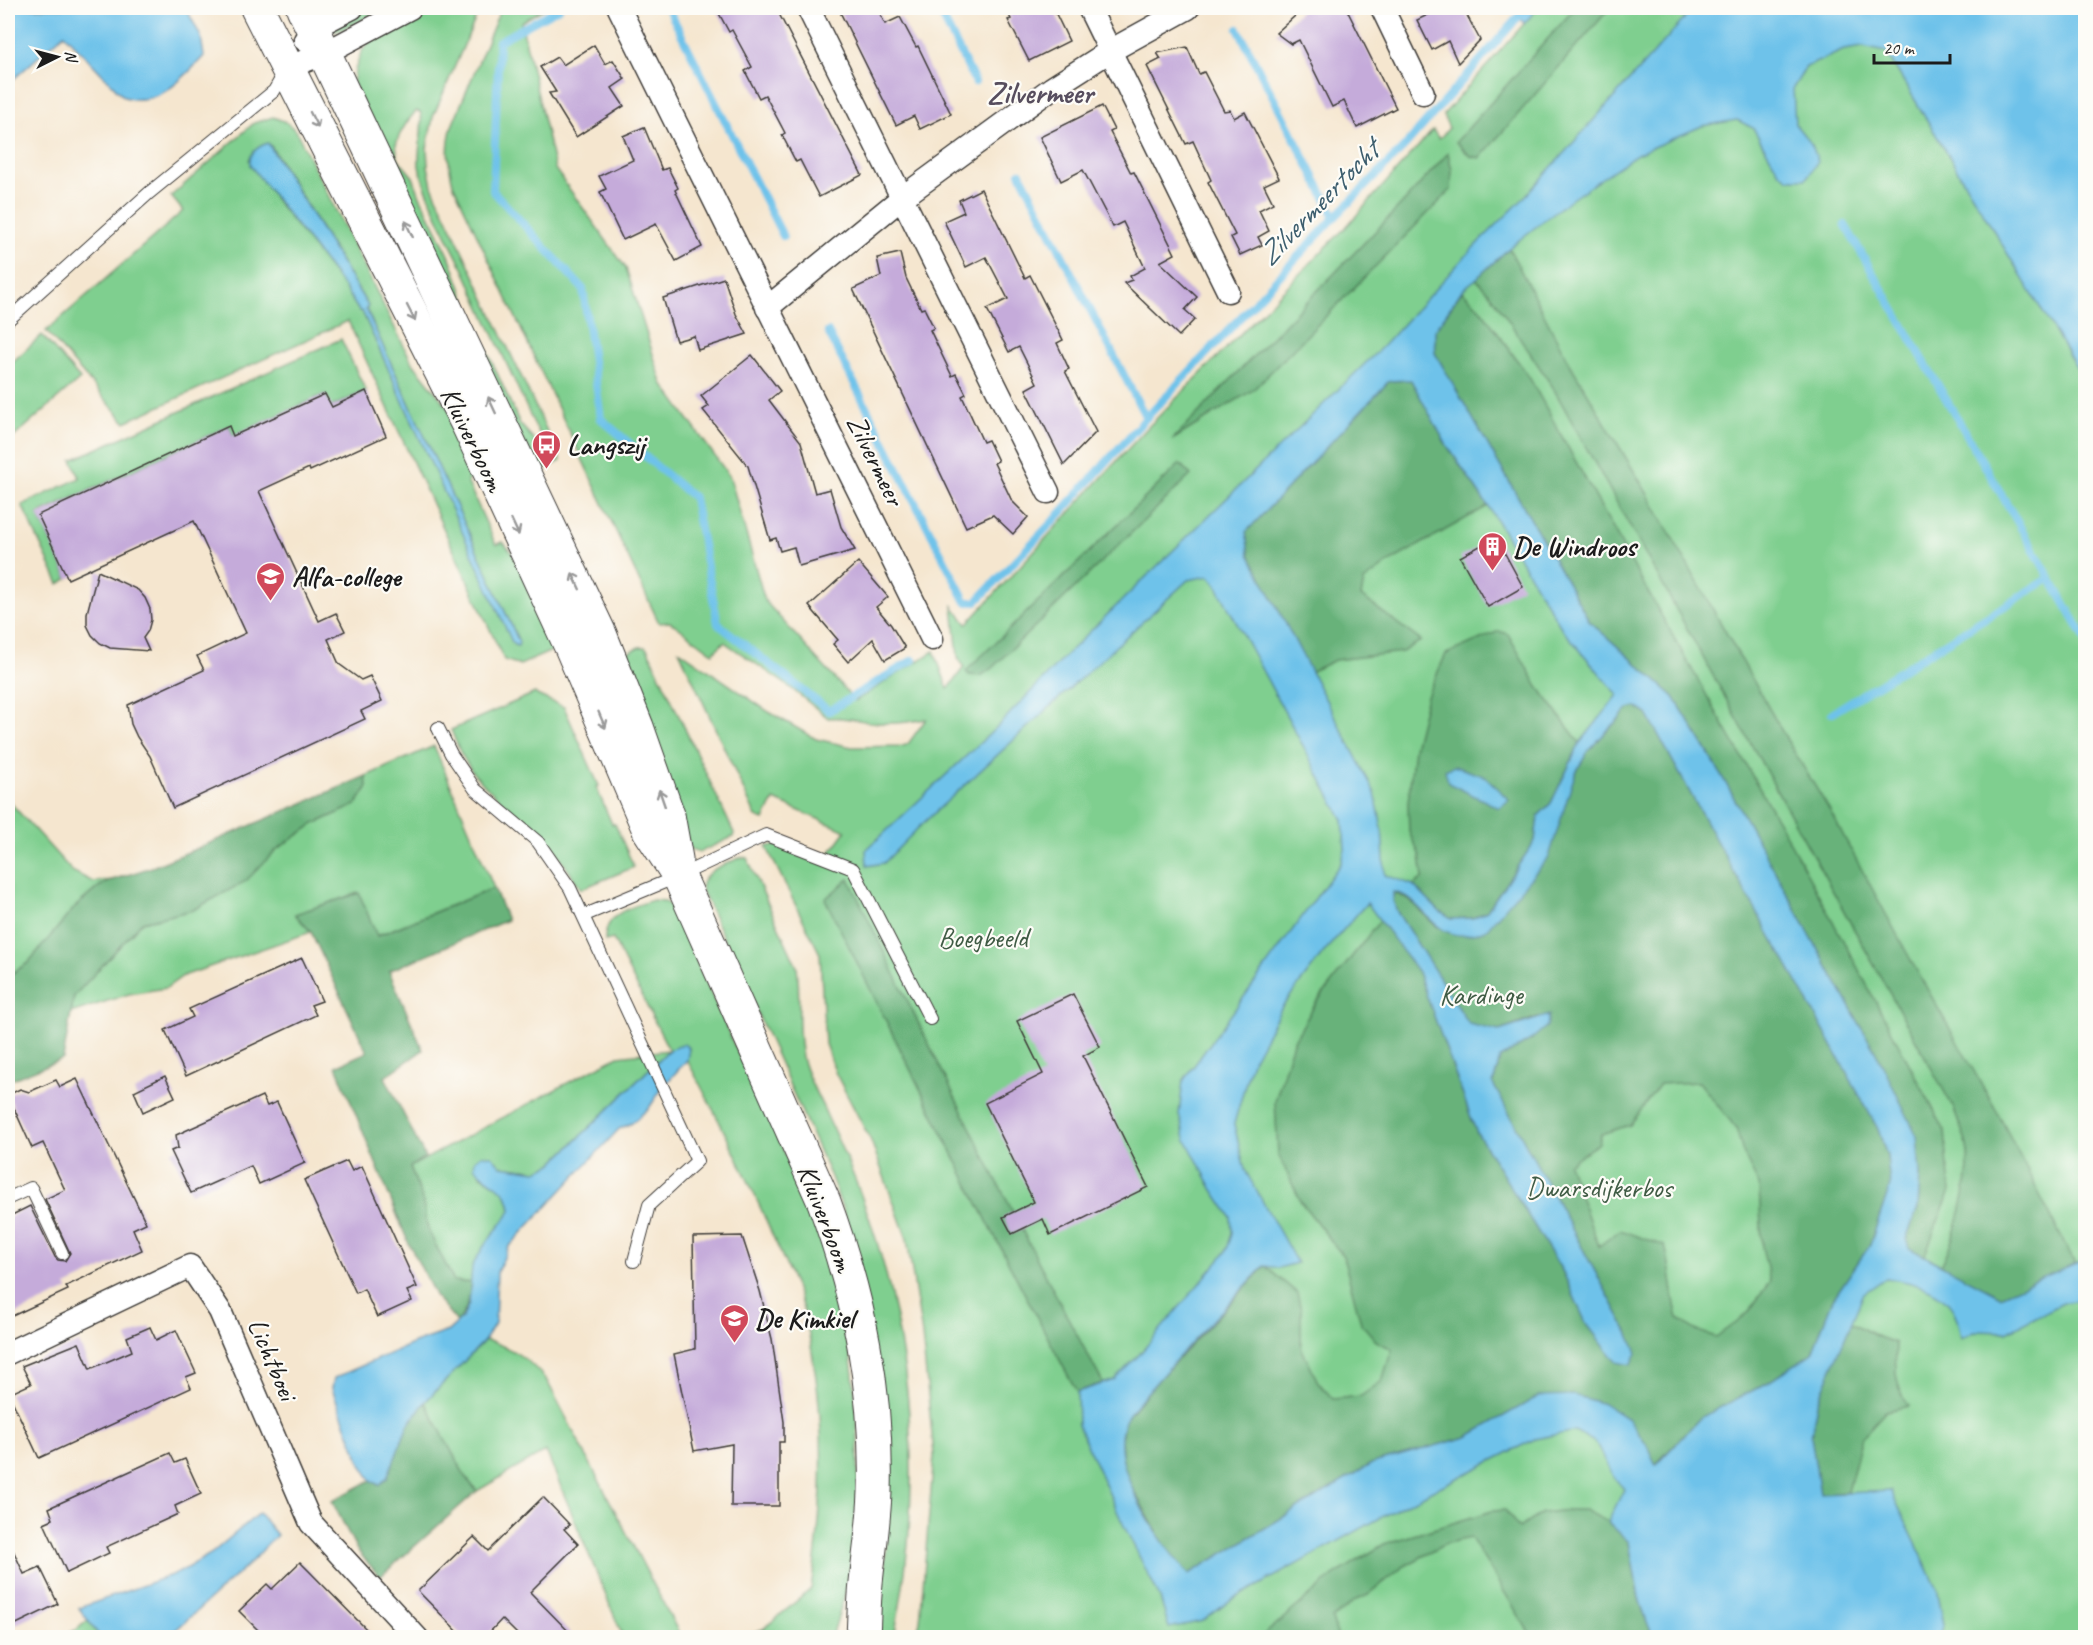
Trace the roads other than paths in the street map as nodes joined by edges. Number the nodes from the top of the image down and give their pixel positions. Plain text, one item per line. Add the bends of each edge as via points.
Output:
1 (257, 8) edge
2 (352, 8) edge
3 (410, 8) edge
4 (619, 8) edge
5 (808, 8) edge
6 (1089, 8) edge
7 (1188, 8) edge
8 (1382, 8) edge
9 (314, 30) edge
10 (1110, 51) junction
11 (287, 68) junction
12 (1424, 93) dead end
13 (903, 196) junction
14 (1228, 291) dead end
15 (767, 308) junction
16 (8, 320) edge
17 (1048, 492) dead end
18 (932, 639) dead end
19 (438, 728) dead end
20 (678, 876) junction
21 (585, 915) junction
22 (930, 1019) dead end
23 (8, 1197) edge
24 (62, 1253) dead end
25 (634, 1261) dead end
26 (8, 1353) edge
27 (865, 1585) junction
28 (417, 1638) edge
29 (840, 1638) edge
30 (863, 1638) edge

1 - 11 main road, Kluiverboom
2 - 9 street
3 - 9 street
4 - 15 street, Zilvermeer
5 - 13 street
6 - 10 street
7 - 10 street
8 - 12 street
9 - 11 street
20 -> 9 main road, Kluiverboom via 668,815 600,634
10 - 13 street
10 - 14 street
11 - 16 lane via 274,91 149,193
11 -> 20 main road, Kluiverboom via 468,425 575,657 649,830
13 - 15 street
13 - 17 street
15 - 18 street, Zilvermeer
19 - 21 lane via 475,789 538,842
20 - 21 lane
20 - 22 lane via 766,835 853,869
20 - 27 main road, Kluiverboom via 824,1202 855,1296 872,1393 875,1443 875,1493
21 - 25 lane via 697,1161 649,1205
23 - 24 lane via 31,1188
26 - 28 street, Lichtboei via 190,1266 219,1311 311,1522
27 - 29 main road, Kluiverboom
27 - 30 main road, Kluiverboom

